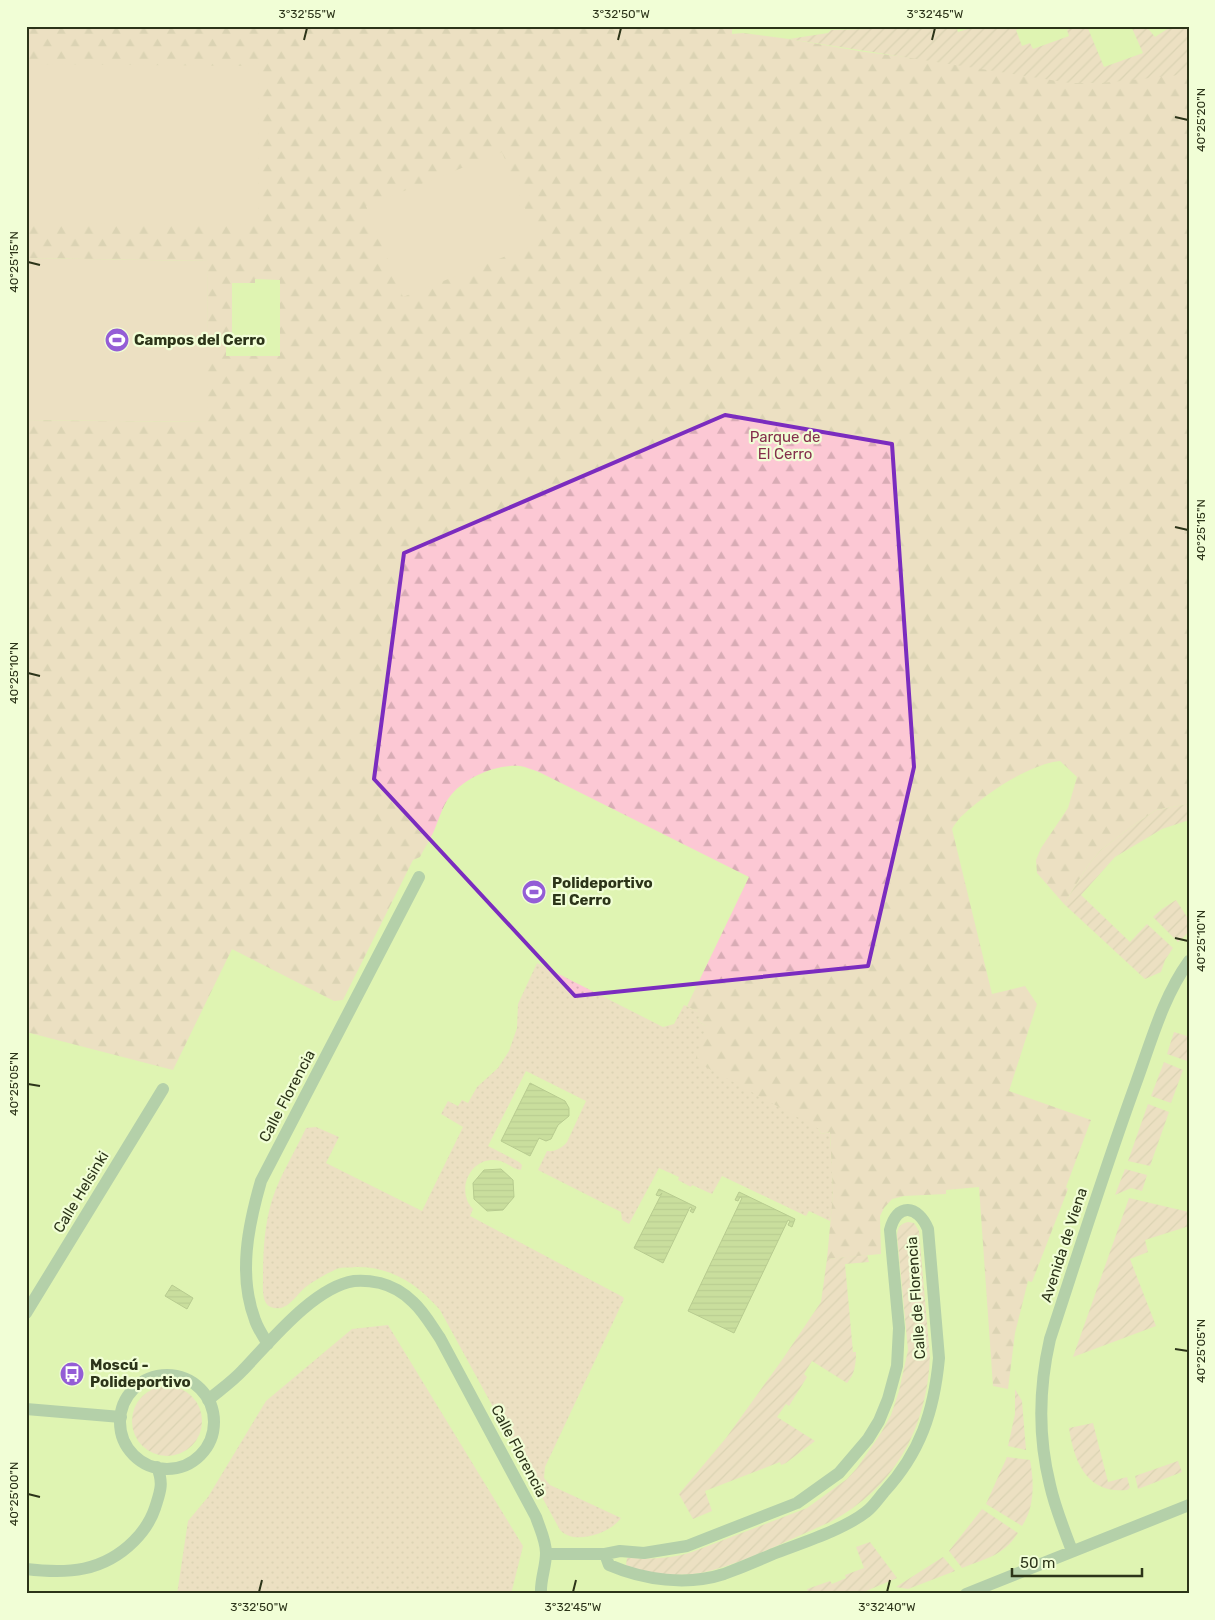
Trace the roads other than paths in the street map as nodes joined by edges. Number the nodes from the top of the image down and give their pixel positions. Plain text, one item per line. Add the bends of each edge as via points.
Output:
1 (418, 877) dead end
2 (1189, 961) edge
3 (162, 1089) dead end
4 (26, 1313) edge
5 (268, 1344) junction
6 (208, 1400) junction
7 (26, 1408) edge
8 (120, 1417) junction
9 (157, 1468) junction
10 (1189, 1505) edge
11 (1072, 1551) junction
12 (546, 1554) junction
13 (605, 1554) junction
14 (26, 1570) edge
15 (541, 1594) edge
16 (966, 1594) edge

1 - 5 street, Calle Florencia via 261,1181 252,1211 246,1270 255,1322
2 - 11 street, Avenida de Viena via 1158,1022 1114,1144 1043,1367 1042,1434 1047,1467 1056,1507
3 - 4 street, Calle Helsinki
5 - 6 street, Calle Florencia
5 - 12 street, Calle Florencia via 305,1307 338,1286 369,1280 399,1290 412,1300 440,1338 536,1518
6 - 8 street via 198,1387 185,1379 173,1375 154,1377 133,1390
6 - 9 street via 214,1422 211,1438 204,1450 180,1467
7 - 8 street
8 - 9 street via 125,1443 130,1450
9 - 14 street via 162,1480 153,1514 123,1551 106,1561 71,1571
10 - 11 street
11 - 16 street
12 - 13 street, Calle de Florencia
12 - 15 street, Calle Florencia
13 - 13 street, Calle de Florencia via 620,1551 644,1553 687,1546 797,1503 839,1473 879,1421 893,1381 899,1328 890,1230 898,1213 907,1209 916,1211 928,1229 938,1372 920,1442 894,1482 866,1512 839,1527 723,1574 700,1580 664,1580 626,1573 609,1565

